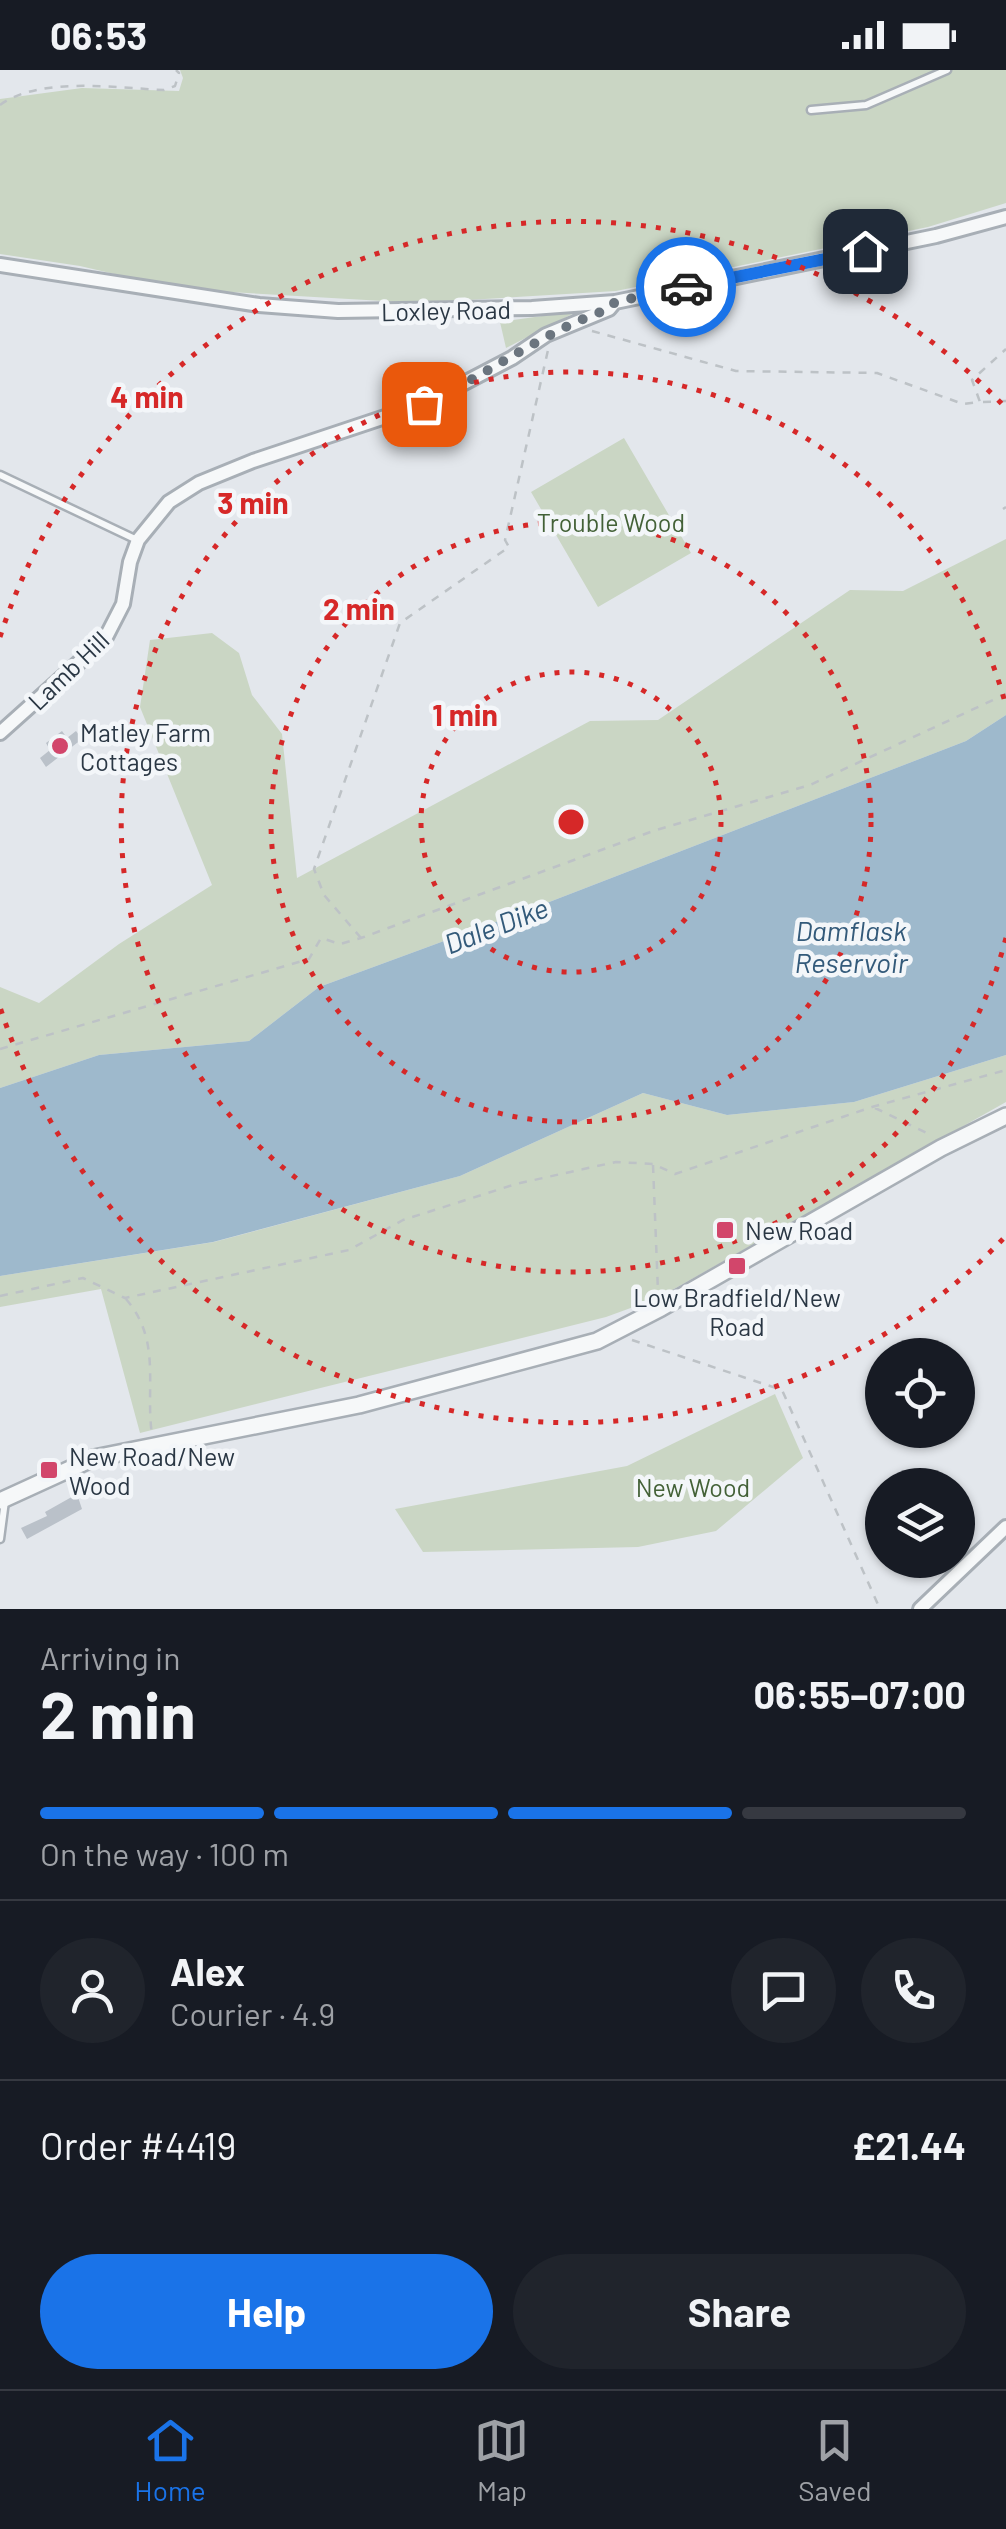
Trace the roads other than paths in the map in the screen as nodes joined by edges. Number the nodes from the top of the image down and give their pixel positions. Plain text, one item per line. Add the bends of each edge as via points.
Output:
1 (947, 70) edge
2 (811, 110) dead end
3 (1006, 218) edge
4 (0, 265) edge
5 (615, 302) junction
6 (0, 474) edge
7 (138, 540) junction
8 (0, 733) edge
9 (1006, 1116) edge
10 (3, 1500) edge
11 (1006, 1527) edge
12 (0, 1539) edge
13 (920, 1609) edge

1 - 2 lane via 866,106
3 - 5 street, Loxley Road
4 - 5 street, Loxley Road via 338,312
5 - 7 street via 424,404 199,483 168,502
6 - 7 lane
7 - 8 street, Lamb Hill via 123,604 105,638
9 - 10 street via 618,1332 359,1406 94,1458
10 - 12 lane
11 - 13 street

